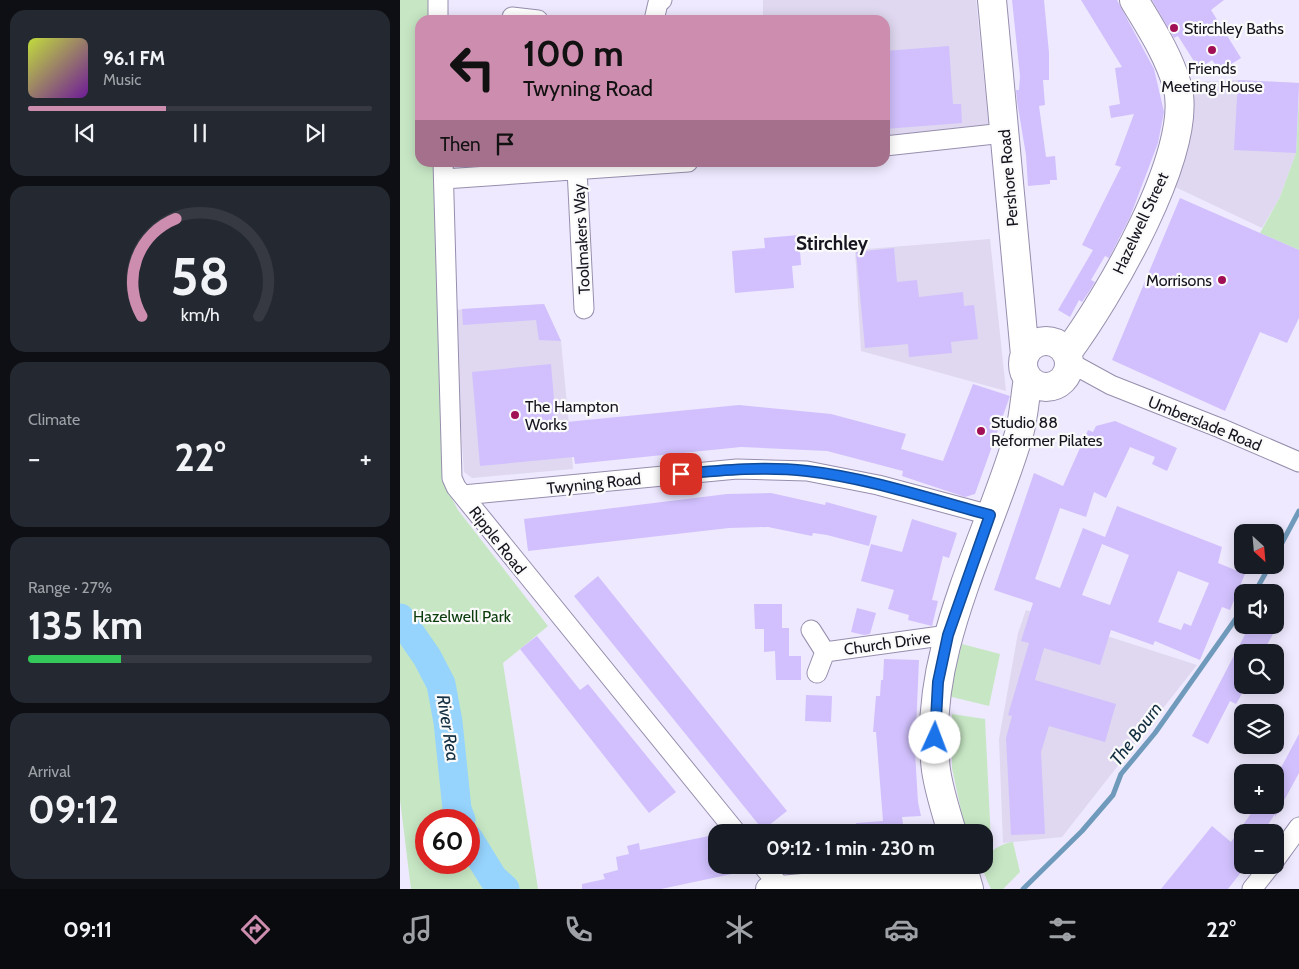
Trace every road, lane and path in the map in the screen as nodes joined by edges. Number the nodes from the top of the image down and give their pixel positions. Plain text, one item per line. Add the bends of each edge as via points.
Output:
1 (438, 0) edge
2 (662, 0) edge
3 (992, 0) edge
4 (1134, 0) edge
5 (438, 15) edge
6 (655, 15) edge
7 (1004, 134) junction
8 (890, 145) edge
9 (613, 167) edge
10 (577, 170) junction
11 (443, 171) edge
12 (584, 309) dead end
13 (1051, 368) junction
14 (1299, 462) edge
15 (463, 495) junction
16 (990, 515) junction
17 (811, 630) dead end
18 (948, 635) junction
19 (825, 652) junction
20 (816, 673) dead end
21 (730, 824) edge
22 (950, 824) edge
23 (1299, 827) edge
24 (1284, 848) edge
25 (767, 874) edge
26 (1264, 874) edge
27 (966, 879) edge
28 (774, 888) edge
29 (1252, 889) edge

1 - 5 street
2 - 6 street
3 - 7 main road, Pershore Road
4 - 13 main road, Hazelwell Street via 1162,48 1177,86 1177,133 1161,185 1127,256 1081,335
7 - 8 street
7 - 13 main road, Pershore Road
9 - 10 street
10 - 11 street
10 - 12 street, Toolmakers Way
11 - 15 street, Ripple Road via 452,478
13 - 14 street, Umberslade Road via 1111,385
13 - 16 main road via 1020,433
15 - 16 street, Twyning Road via 736,469 807,471 878,485
15 - 21 street, Ripple Road
16 - 18 main road
17 - 19 street, Church Drive
18 - 19 street, Church Drive
18 - 22 main road via 938,682 935,738 936,770
19 - 20 street, Church Drive
23 - 24 street
25 - 28 street
26 - 29 street
27 - 28 street

